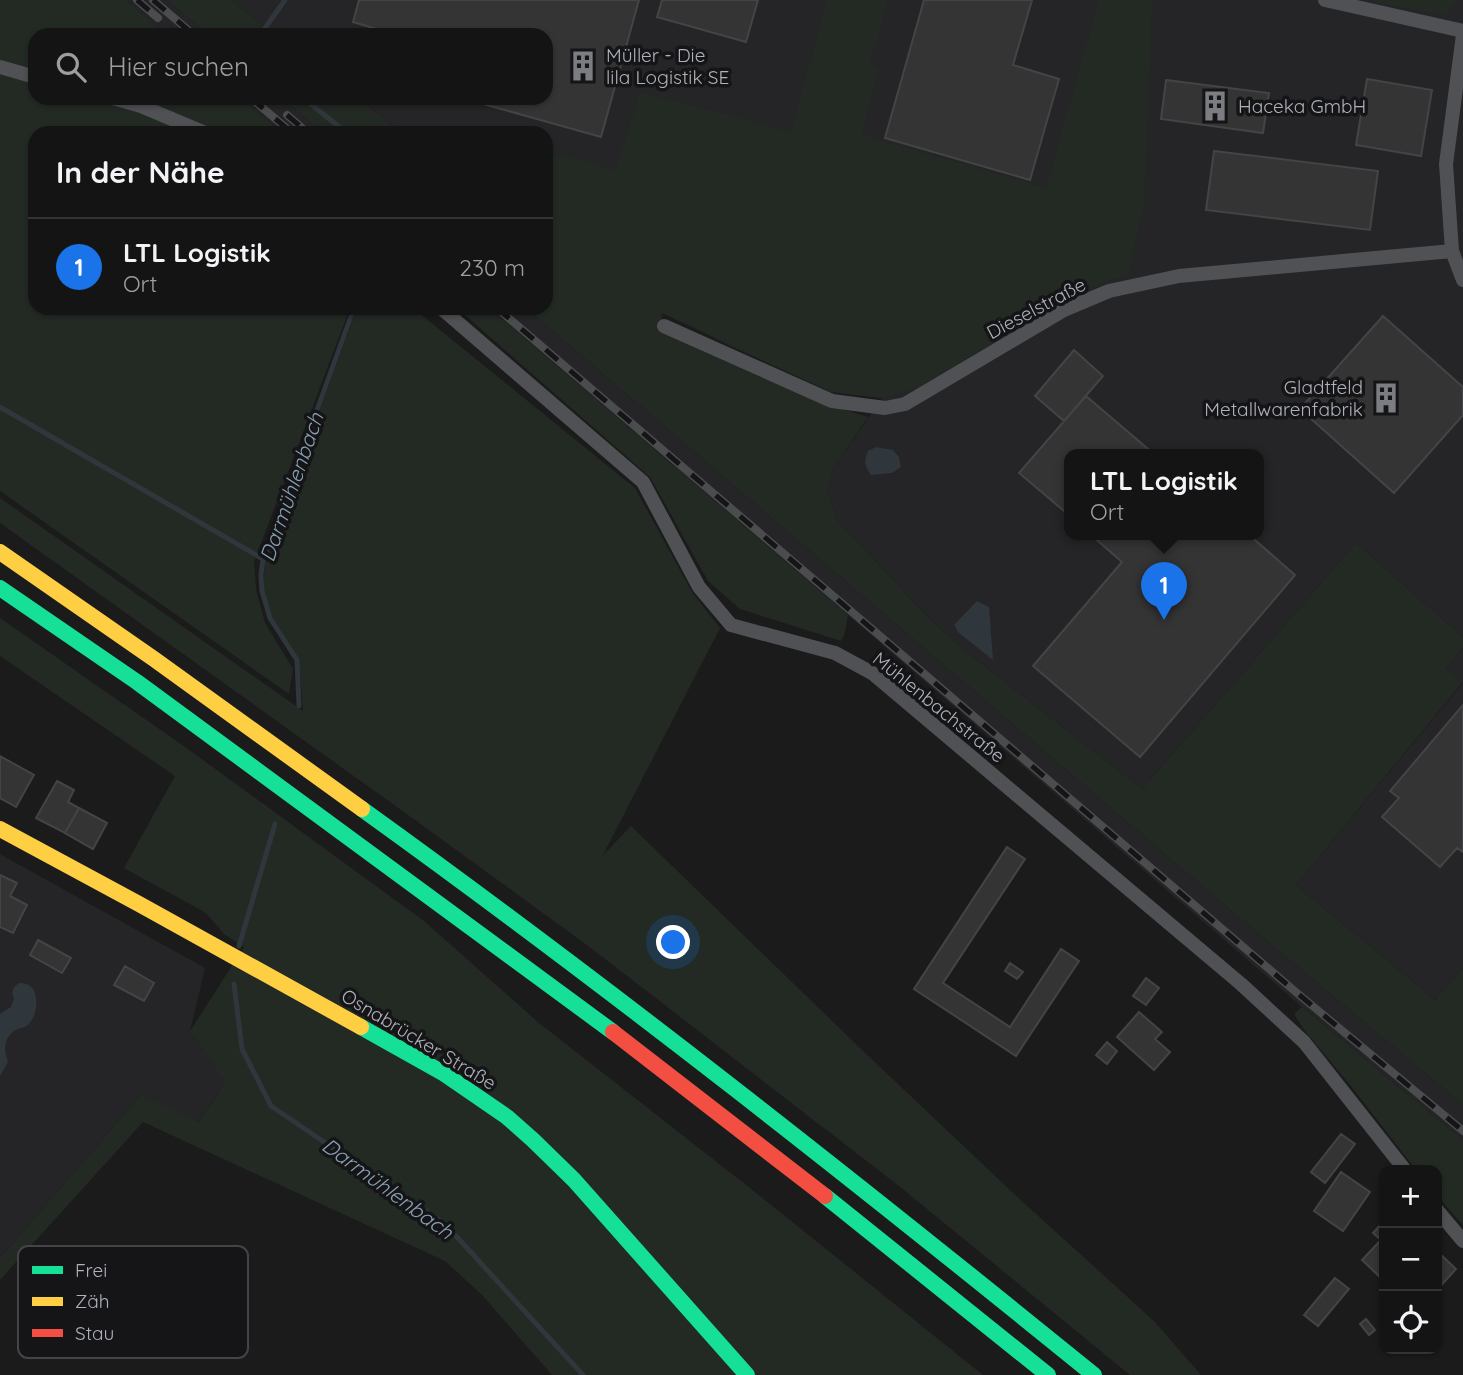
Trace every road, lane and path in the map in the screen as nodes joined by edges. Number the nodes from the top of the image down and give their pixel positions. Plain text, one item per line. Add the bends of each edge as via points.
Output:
1 (1325, 0) edge
2 (1463, 33) edge
3 (0, 67) edge
4 (28, 75) edge
5 (138, 105) edge
6 (188, 126) edge
7 (1452, 251) junction
8 (1463, 280) edge
9 (449, 315) edge
10 (664, 326) dead end
11 (0, 552) edge
12 (0, 588) edge
13 (0, 829) edge
14 (1401, 1165) edge
15 (1442, 1216) edge
16 (1463, 1241) edge
17 (988, 1326) junction
18 (747, 1375) edge
19 (1033, 1375) edge
20 (1048, 1375) edge
21 (1094, 1375) edge

1 - 2 street
2 - 7 street via 1446,163
3 - 4 street
5 - 6 street
7 - 8 street
7 - 10 street, Dieselstraße via 1179,276 1109,291 1063,310 905,404 885,408 832,401
9 - 14 street, Mühlenbachstraße via 643,482 699,587 731,625 835,653 872,673 1304,1042
11 - 21 main road via 579,968
12 - 17 main road via 482,933 779,1159
13 - 18 main road, Osnabrücker Straße via 443,1073 507,1117 574,1180
15 - 16 street
17 - 19 main road
17 - 20 main road

